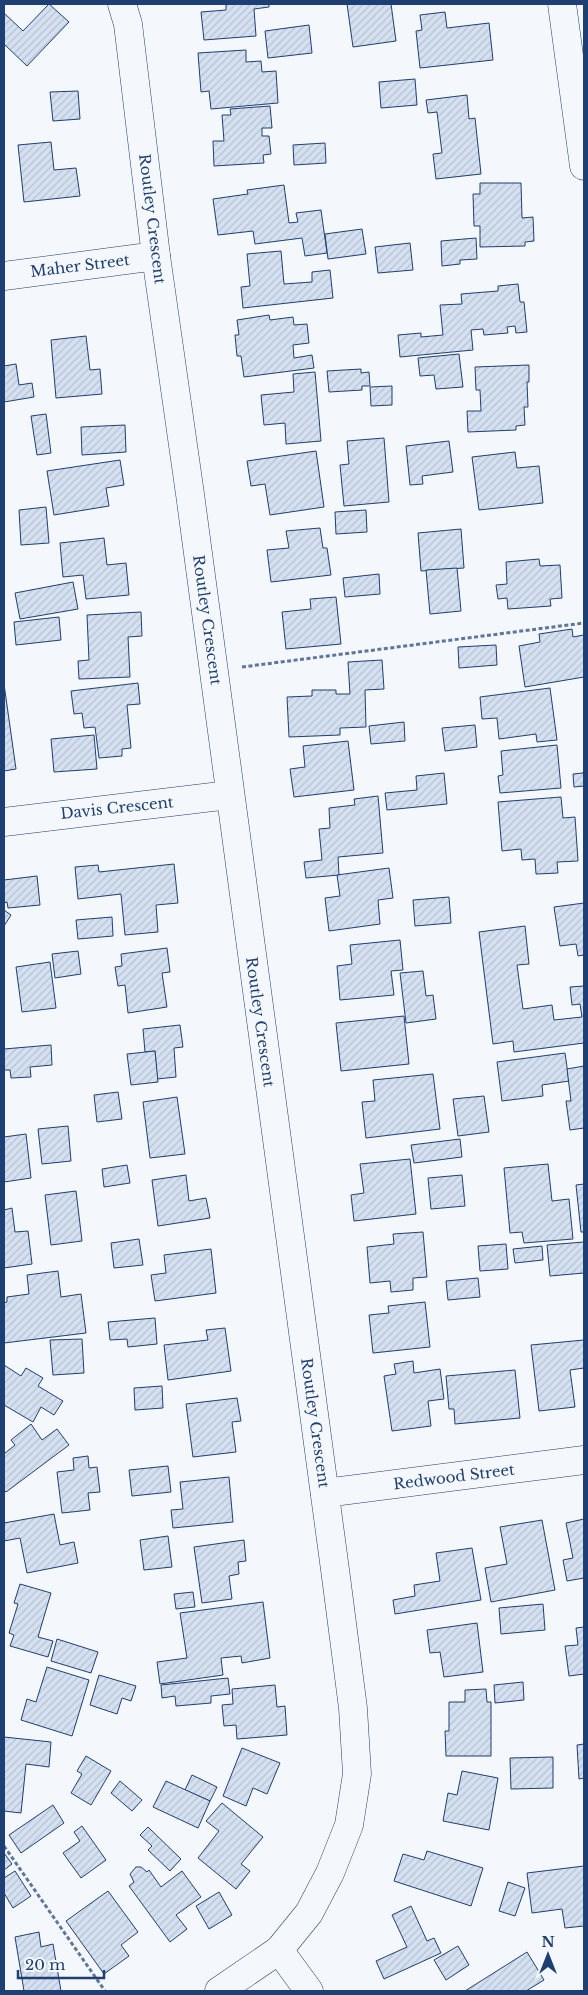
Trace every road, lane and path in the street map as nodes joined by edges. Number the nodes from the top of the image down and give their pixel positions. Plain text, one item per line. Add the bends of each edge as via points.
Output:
1 (122, 4) edge
2 (562, 4) edge
3 (584, 166) edge
4 (156, 256) junction
5 (4, 276) edge
6 (584, 623) edge
7 (214, 670) junction
8 (230, 795) junction
9 (4, 822) edge
10 (584, 1460) edge
11 (325, 1494) junction
12 (4, 1846) edge
13 (279, 1950) junction
14 (105, 1991) edge
15 (219, 1991) edge
16 (309, 1991) edge

1 - 4 street, Routley Crescent via 128,24
2 - 3 street
4 - 5 street, Maher Street
4 - 7 street, Routley Crescent
6 - 7 path
7 - 8 street, Routley Crescent
8 - 9 street, Davis Crescent
8 - 11 street, Routley Crescent
10 - 11 street, Redwood Street
11 - 13 street, Routley Crescent via 353,1708 357,1774 350,1825 330,1873 309,1913
12 - 14 path
13 - 15 street, Routley Crescent
13 - 16 street

